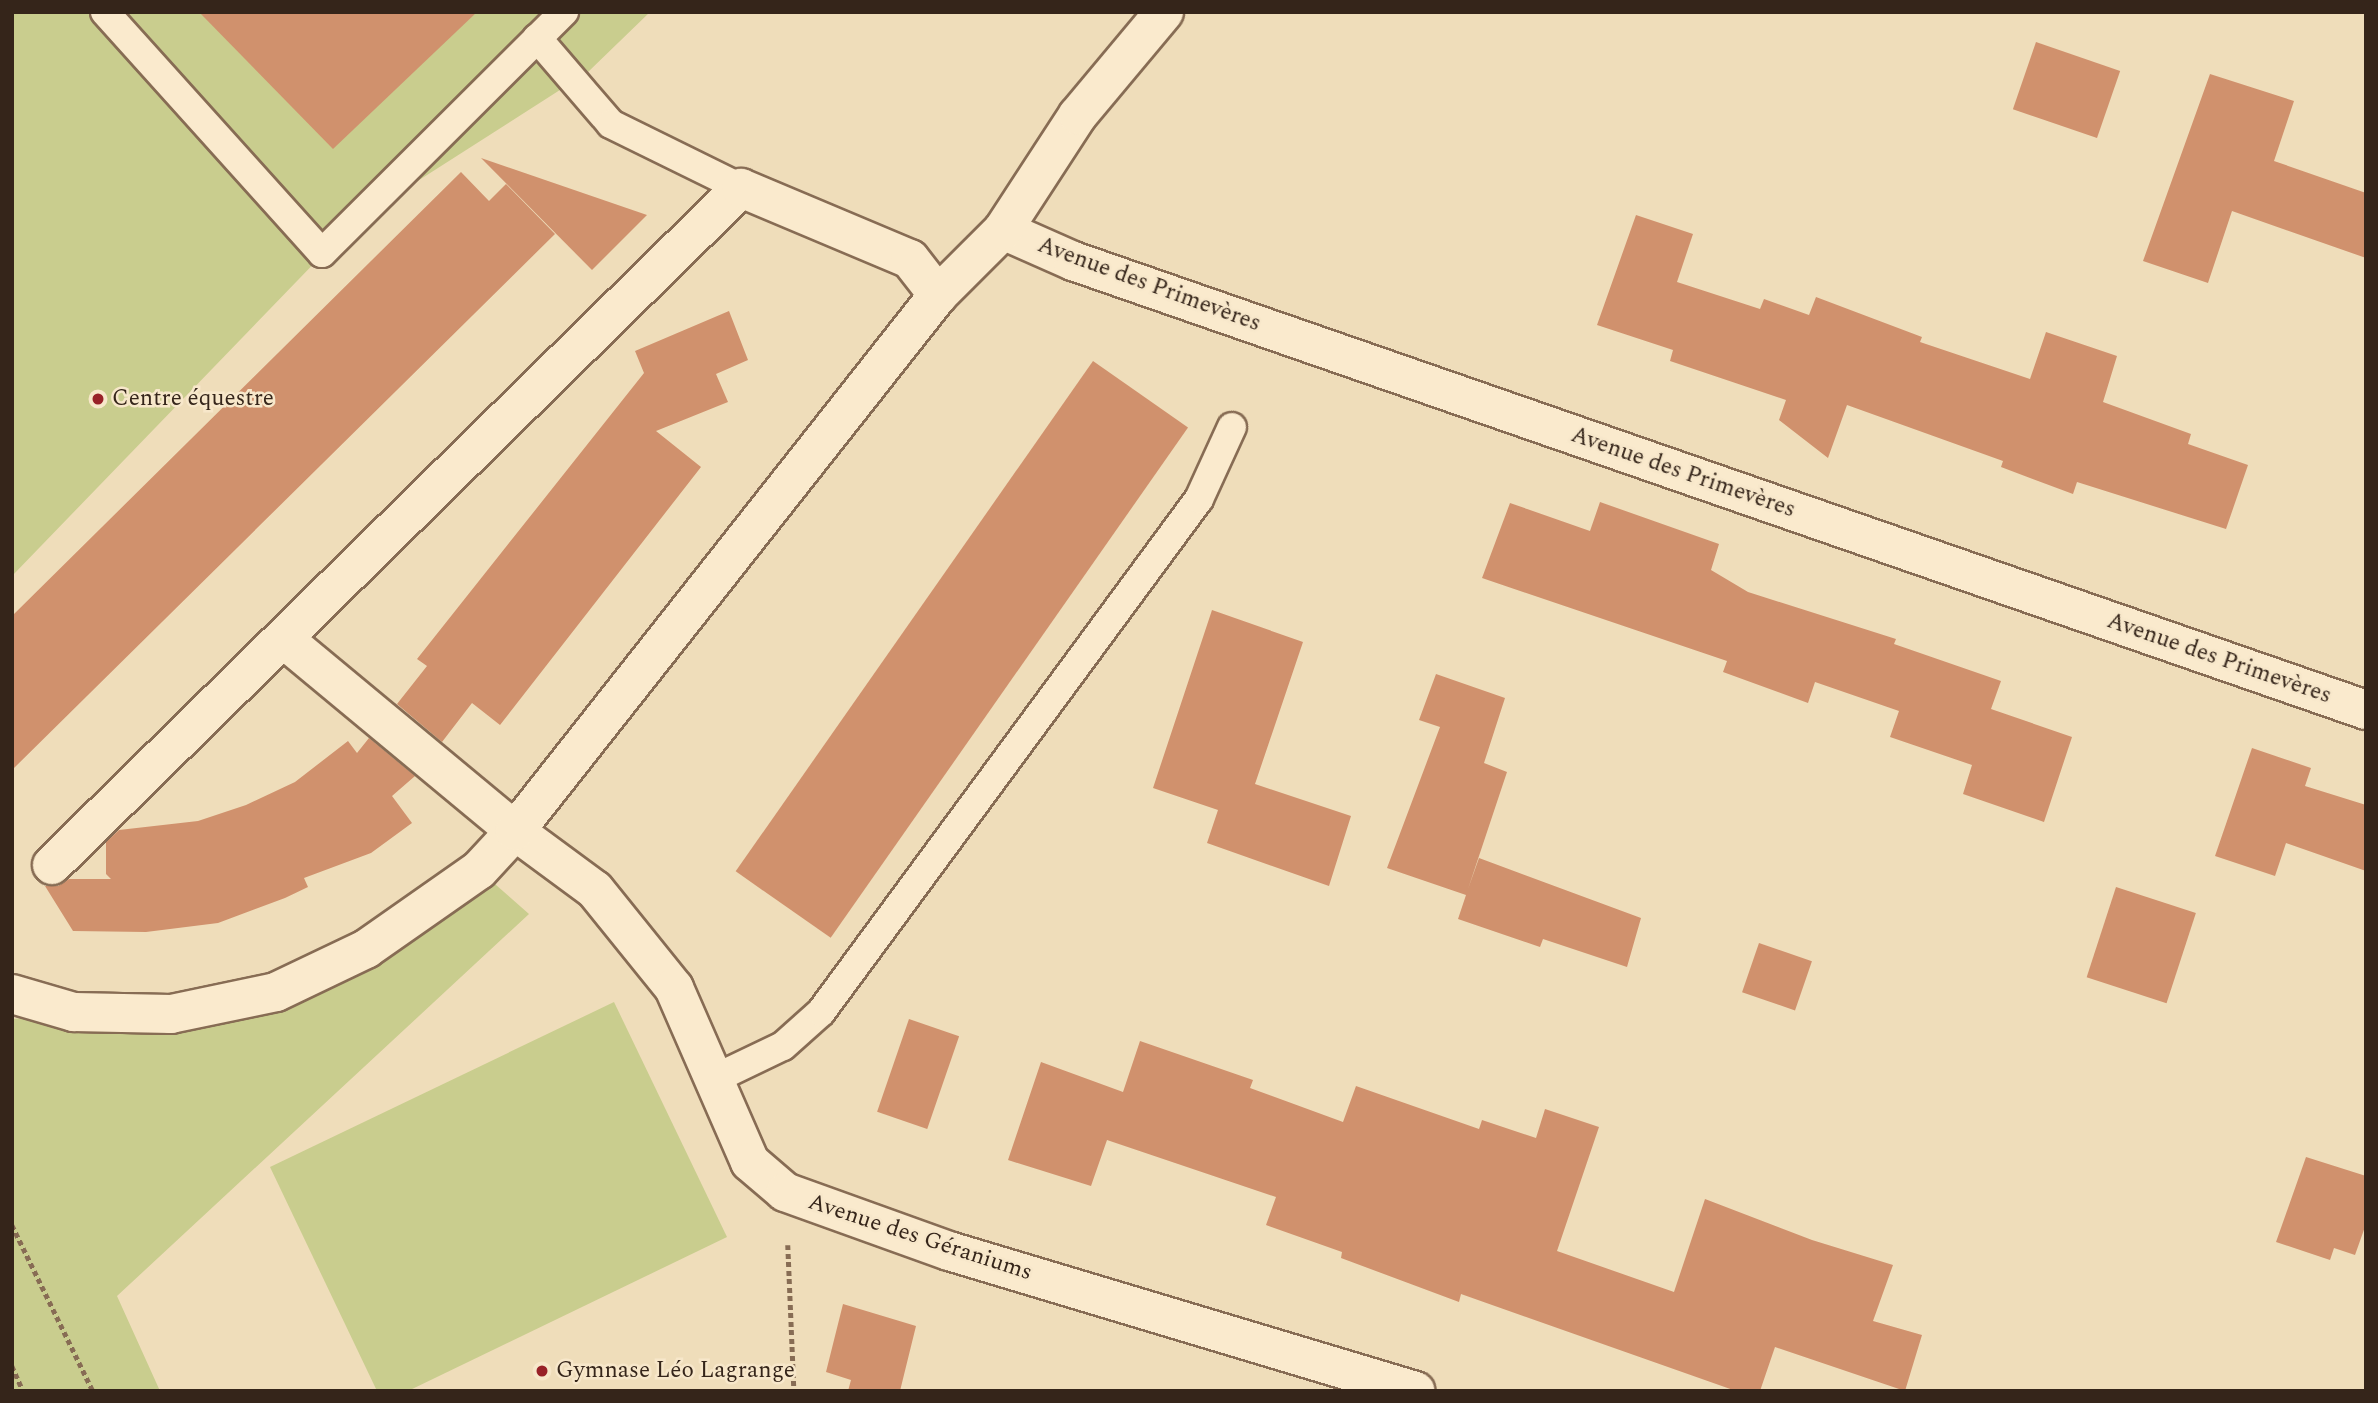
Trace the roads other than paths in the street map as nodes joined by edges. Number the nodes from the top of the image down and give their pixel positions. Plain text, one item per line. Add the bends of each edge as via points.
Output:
1 (105, 12) edge
2 (564, 12) edge
3 (1164, 12) edge
4 (537, 38) junction
5 (741, 188) junction
6 (1003, 230) junction
7 (939, 295) junction
8 (1232, 427) dead end
9 (285, 640) junction
10 (2366, 710) edge
11 (515, 831) junction
12 (52, 865) dead end
13 (12, 994) edge
14 (714, 1079) junction
15 (1348, 1380) edge
16 (1415, 1391) edge

1 - 4 lane via 322,253
2 - 4 lane
3 - 6 street via 1078,115
4 - 5 lane via 611,124
5 - 7 street via 910,259
5 - 9 street
6 - 7 street
6 - 10 street, Avenue des Primevères via 1073,261
7 - 11 street
8 - 14 lane via 1199,499 821,1012 783,1046
9 - 11 street, Avenue des Géraniums
9 - 12 street
11 - 13 street via 479,870 366,949 276,992 171,1014 74,1012
11 - 14 street, Avenue des Géraniums via 595,890 643,948 674,988
14 - 15 street, Avenue des Géraniums via 750,1162 785,1192 949,1251
15 - 16 street, Avenue des Géraniums

